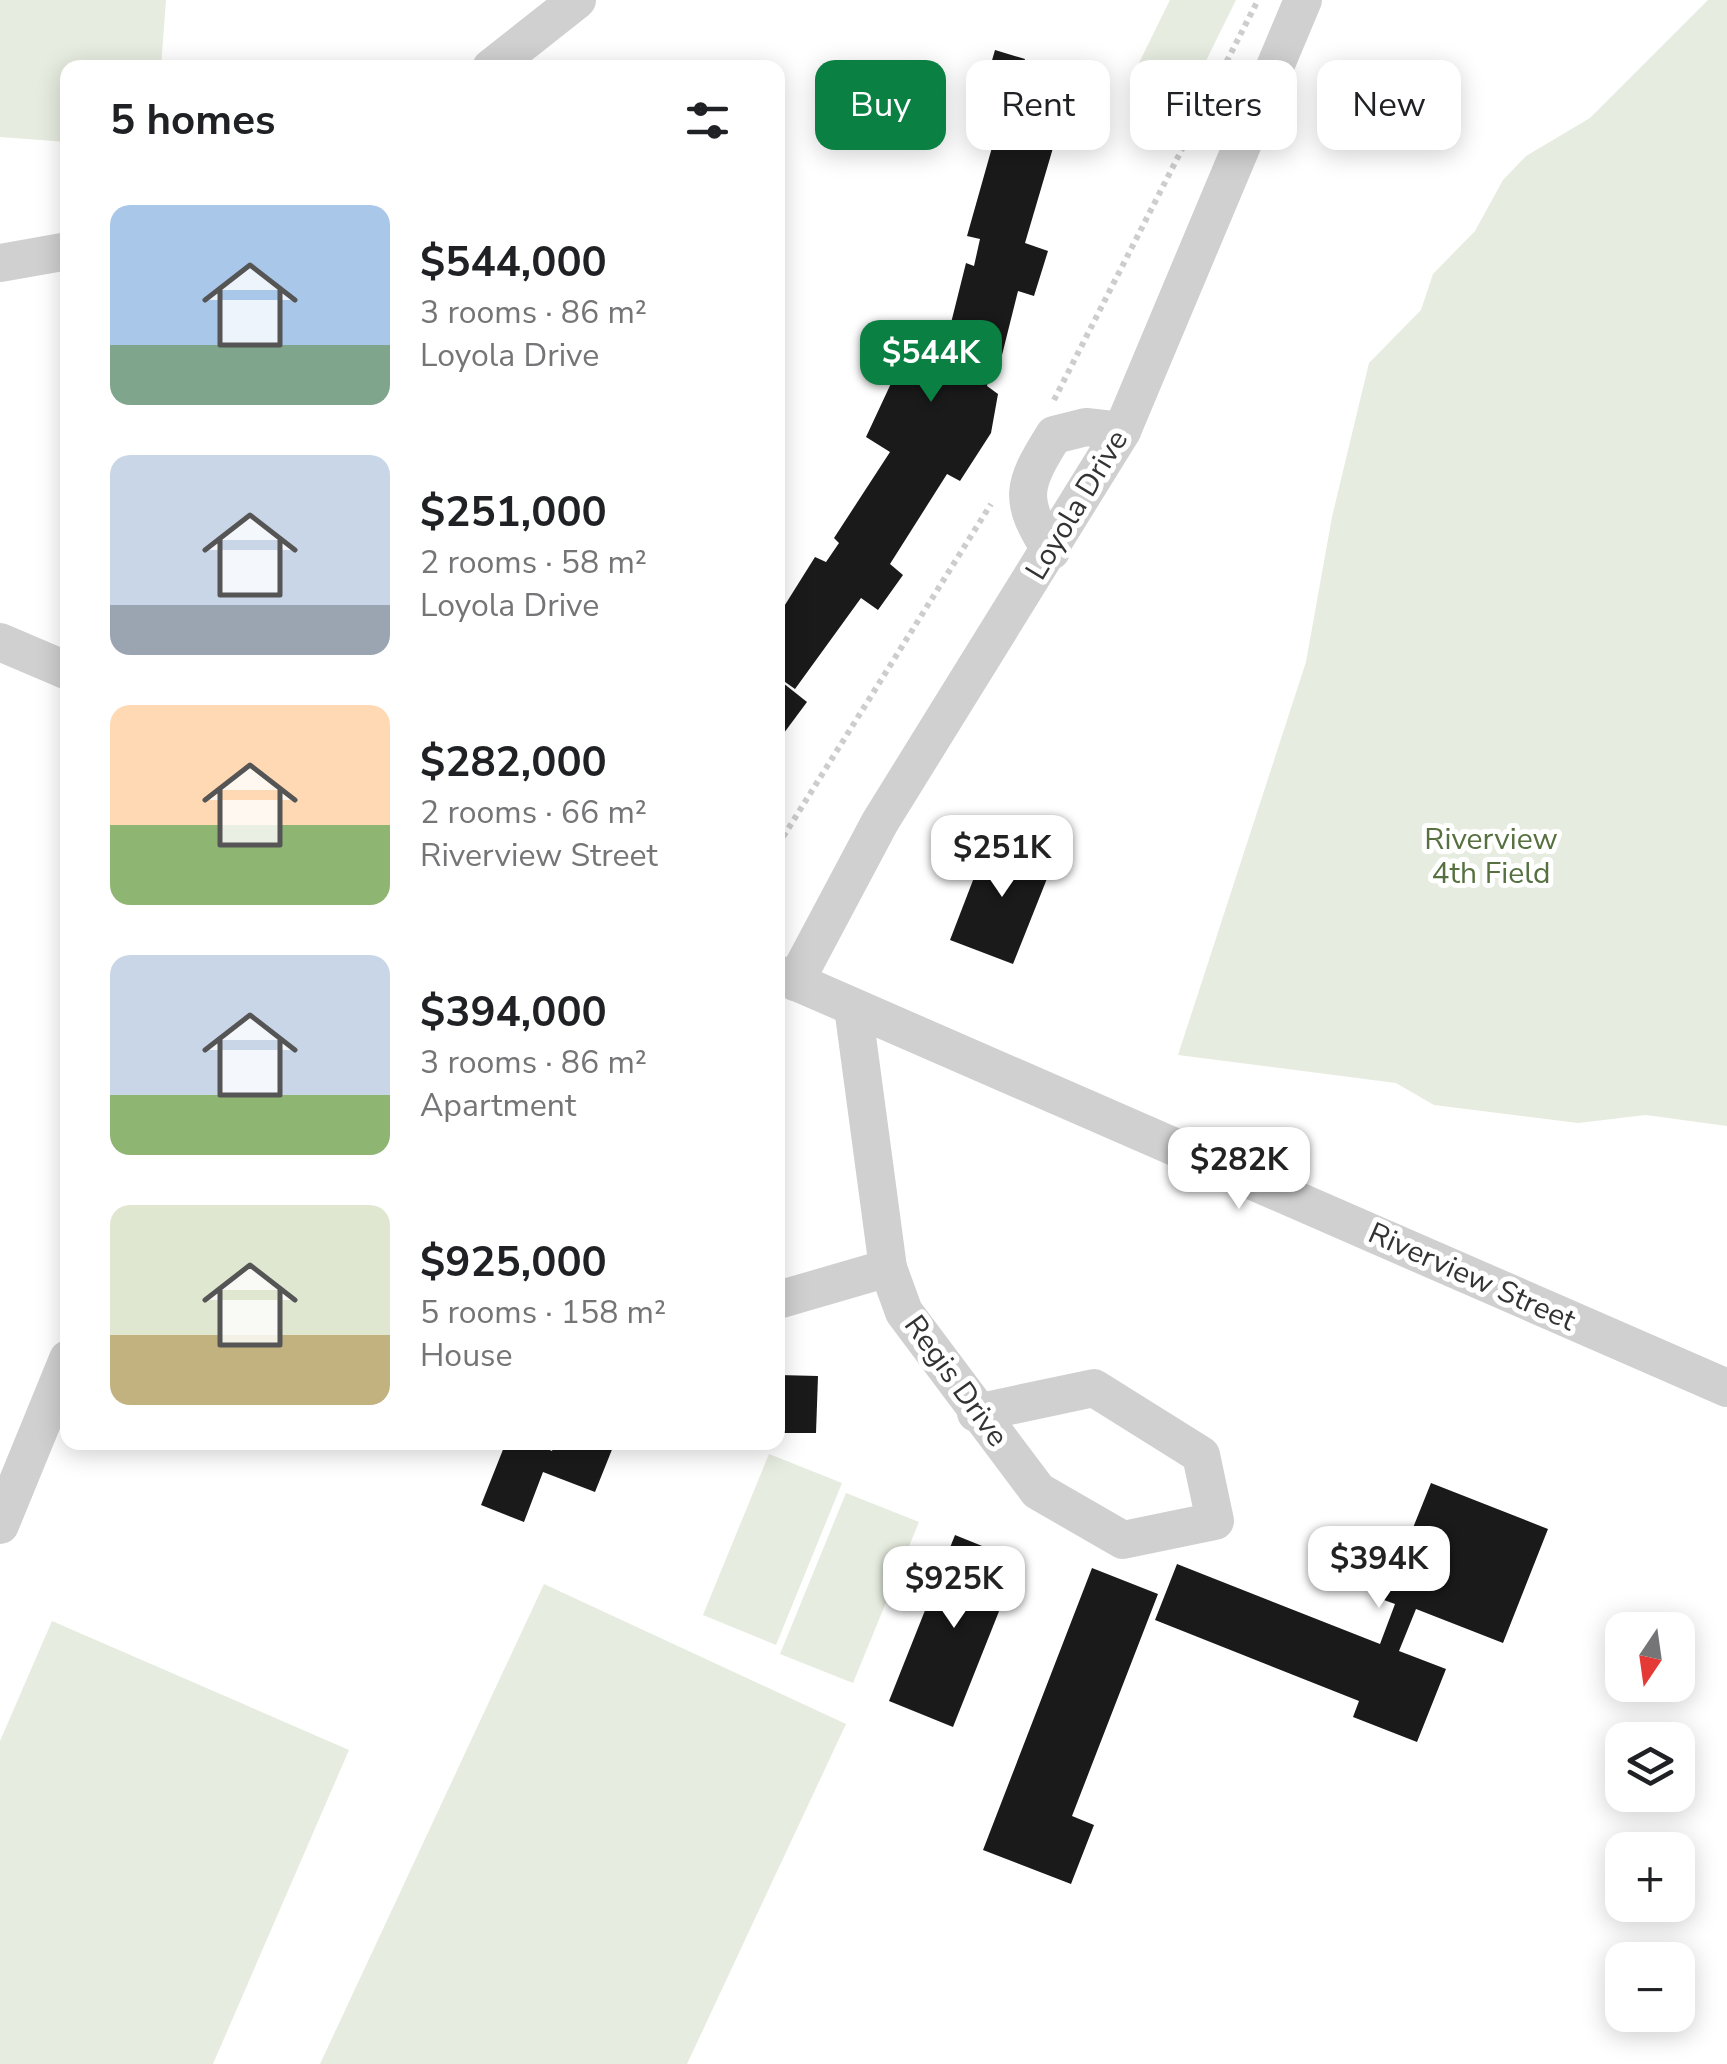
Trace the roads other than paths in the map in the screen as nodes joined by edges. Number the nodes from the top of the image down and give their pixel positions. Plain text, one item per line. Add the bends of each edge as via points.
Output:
1 (577, 0) edge
2 (1304, 0) edge
3 (501, 60) edge
4 (60, 253) edge
5 (0, 263) edge
6 (1122, 431) junction
7 (1051, 551) junction
8 (0, 642) edge
9 (60, 668) edge
10 (786, 978) edge
11 (853, 1007) junction
12 (888, 1268) junction
13 (785, 1298) edge
14 (60, 1379) edge
15 (1727, 1388) edge
16 (976, 1413) junction
17 (0, 1525) edge

1 - 3 street
2 - 6 street, Loyola Drive
4 - 5 street
6 - 7 street, Loyola Drive
6 - 7 street via 1086,427 1054,436 1030,475 1029,516
7 - 10 street, Loyola Drive
8 - 9 street
10 - 11 street, Riverview Street
11 - 12 street, Regis Drive
11 - 15 street, Riverview Street
12 - 13 street
12 - 16 street, Regis Drive via 904,1312
14 - 17 street
16 - 16 street, Regis Drive via 1094,1388 1201,1455 1215,1521 1122,1540 1038,1491

